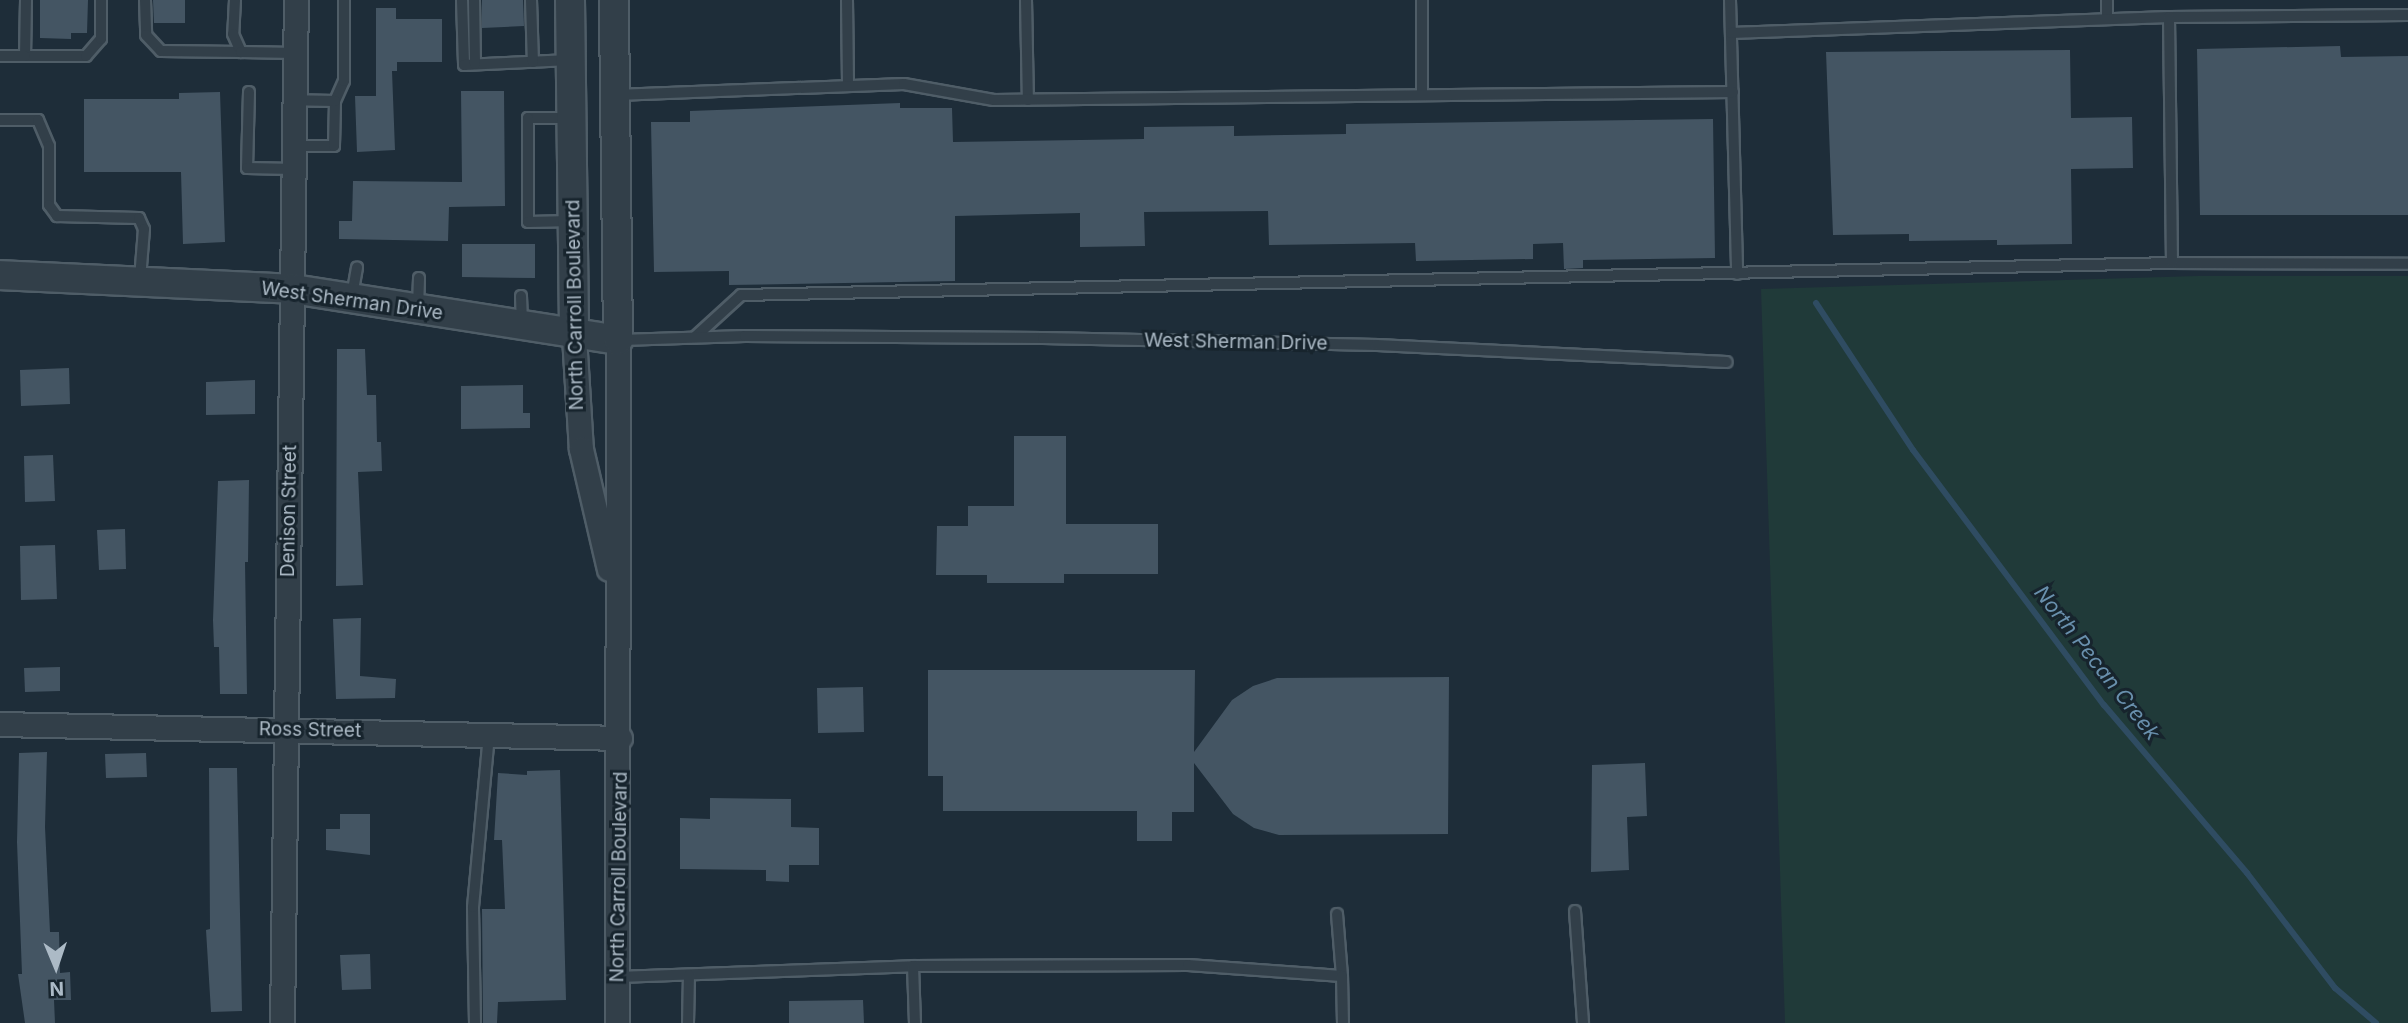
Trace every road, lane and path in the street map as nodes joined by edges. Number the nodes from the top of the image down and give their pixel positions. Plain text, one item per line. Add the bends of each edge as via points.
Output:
1 (26, 0) edge
2 (101, 0) edge
3 (145, 0) edge
4 (235, 0) edge
5 (296, 0) edge
6 (344, 0) edge
7 (462, 0) edge
8 (474, 0) edge
9 (530, 0) edge
10 (570, 0) edge
11 (614, 0) edge
12 (847, 0) edge
13 (1026, 0) edge
14 (1422, 0) edge
15 (1730, 0) edge
16 (2107, 0) edge
17 (2408, 15) edge
18 (2169, 17) junction
19 (2107, 19) junction
20 (1731, 33) junction
21 (242, 52) junction
22 (297, 53) junction
23 (0, 56) edge
24 (25, 56) junction
25 (570, 60) junction
26 (533, 62) junction
27 (475, 64) junction
28 (848, 86) junction
29 (249, 92) dead end
30 (1733, 92) junction
31 (616, 95) junction
32 (1422, 95) junction
33 (296, 100) junction
34 (1028, 100) junction
35 (335, 101) junction
36 (571, 118) junction
37 (0, 120) edge
38 (295, 146) junction
39 (294, 169) junction
40 (573, 221) junction
41 (2172, 263) junction
42 (2408, 264) edge
43 (357, 267) dead end
44 (1737, 274) junction
45 (0, 275) edge
46 (419, 278) dead end
47 (140, 281) junction
48 (293, 289) junction
49 (521, 296) dead end
50 (352, 299) junction
51 (418, 310) junction
52 (522, 327) junction
53 (574, 336) junction
54 (695, 337) junction
55 (618, 340) junction
56 (1727, 362) dead end
57 (618, 606) junction
58 (0, 724) edge
59 (285, 729) junction
60 (489, 734) junction
61 (620, 738) junction
62 (1575, 911) dead end
63 (1338, 914) dead end
64 (913, 967) junction
65 (689, 975) junction
66 (1342, 976) junction
67 (618, 977) junction
68 (282, 1023) edge
69 (475, 1023) edge
70 (617, 1023) edge
71 (688, 1023) edge
72 (915, 1023) edge
73 (1343, 1023) edge
74 (1583, 1023) edge

1 - 24 lane
2 - 24 lane via 101,39 86,56
3 - 21 lane via 146,35 161,51
4 - 21 lane via 233,34
5 - 22 street, Denison Street
6 - 35 lane via 344,81
7 - 27 lane via 464,65
8 - 27 lane
9 - 26 lane
10 - 25 street, North Carroll Boulevard
11 - 31 street, North Carroll Boulevard
12 - 28 lane
13 - 34 lane
14 - 32 lane
15 - 20 lane
16 - 19 lane
17 - 18 lane
18 - 19 lane
18 - 41 lane
19 - 20 lane
20 - 30 lane
21 - 22 lane
22 - 33 street, Denison Street
23 - 24 lane
25 - 26 lane
25 - 36 street, North Carroll Boulevard
26 - 27 lane
28 - 31 lane
28 - 34 lane via 904,84 994,100
29 - 39 lane via 247,168
30 - 32 lane
30 - 44 lane
31 - 36 street
31 - 55 street, North Carroll Boulevard
32 - 34 lane
33 - 35 lane
33 - 38 street, Denison Street
35 - 38 lane via 334,146
36 - 40 street, North Carroll Boulevard
36 - 40 lane via 528,118 528,222
37 - 47 lane via 38,120 49,146 49,205 57,216 139,218 144,229
38 - 39 street, Denison Street
39 - 48 street, Denison Street
40 - 53 street, North Carroll Boulevard
41 - 42 lane
41 - 44 lane
43 - 50 lane
44 - 54 lane via 741,295
45 - 47 street, West Sherman Drive
46 - 51 lane
47 - 48 street, West Sherman Drive
48 - 50 street, West Sherman Drive
48 - 59 street, Denison Street
49 - 52 lane
50 - 51 street, West Sherman Drive
51 - 52 street, West Sherman Drive
52 - 53 street, West Sherman Drive
53 - 55 street, West Sherman Drive
53 - 57 street, North Carroll Boulevard via 581,449
54 - 55 lane, West Sherman Drive
54 - 56 lane, West Sherman Drive via 1377,345
55 - 57 street, North Carroll Boulevard
57 - 61 street, North Carroll Boulevard
58 - 59 street, Ross Street
59 - 60 street, Ross Street
59 - 68 street, Denison Street
60 - 61 street, Ross Street
60 - 69 lane via 472,907
61 - 67 street, North Carroll Boulevard
62 - 74 lane
63 - 66 lane
64 - 65 lane
64 - 66 lane via 1188,965
64 - 72 lane
65 - 67 lane
65 - 71 lane
66 - 73 lane
67 - 70 street, North Carroll Boulevard

